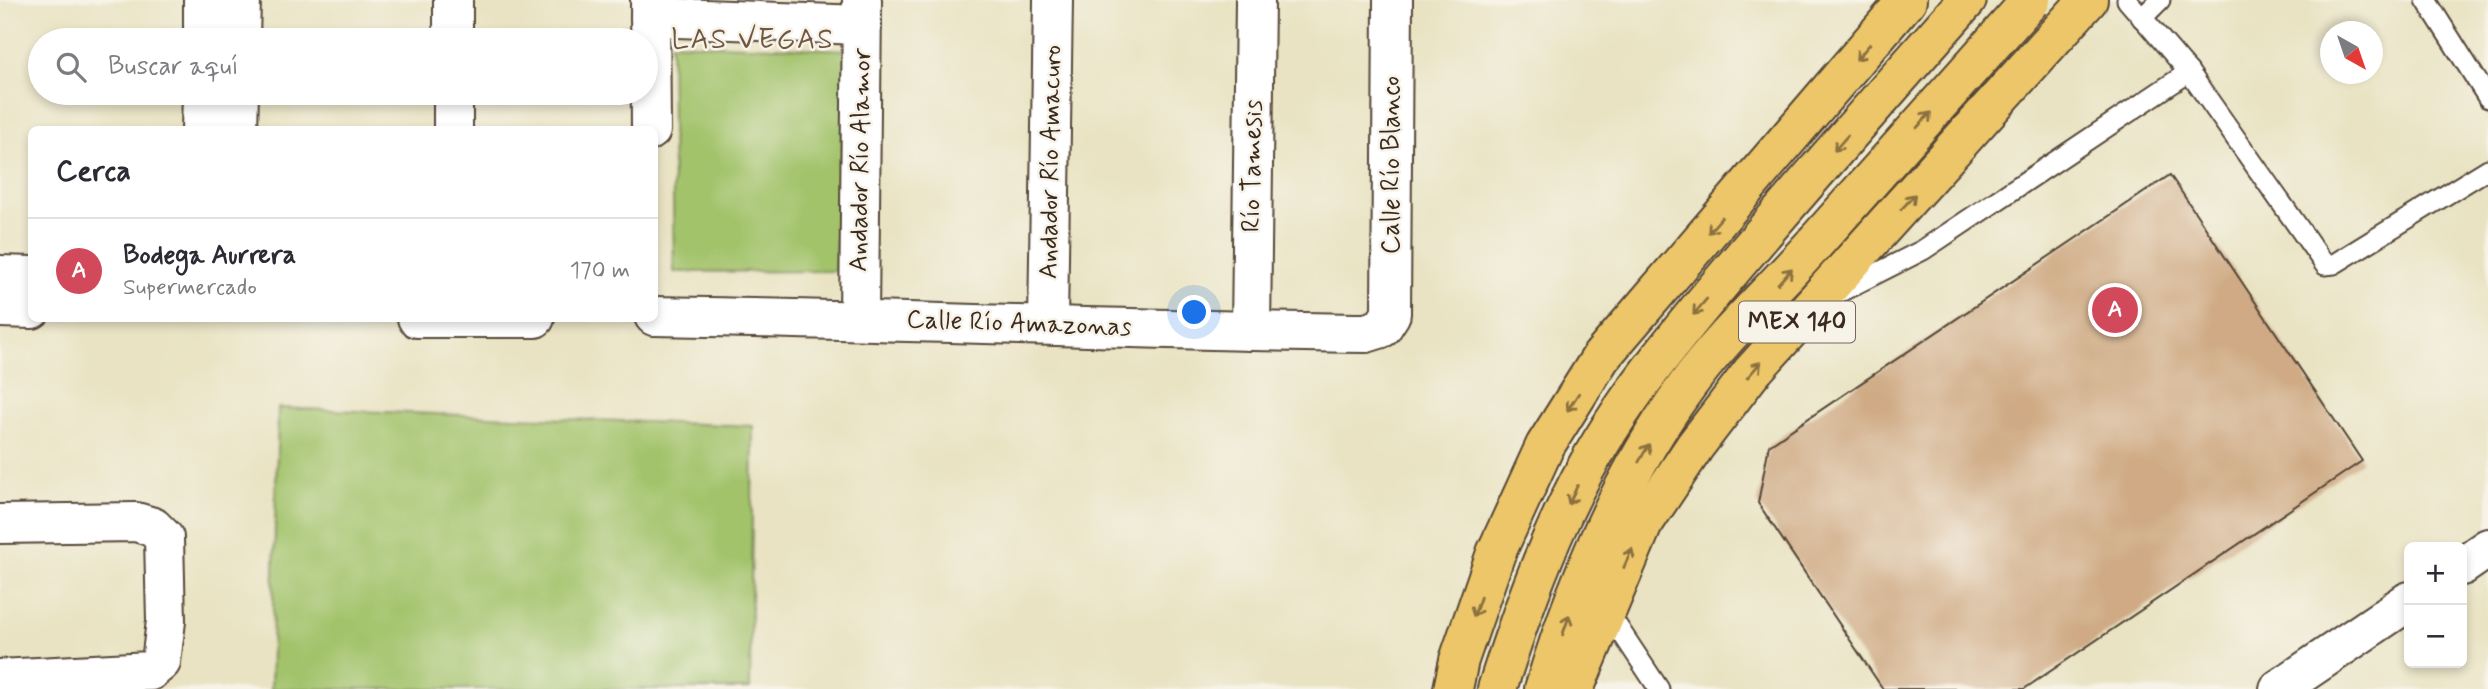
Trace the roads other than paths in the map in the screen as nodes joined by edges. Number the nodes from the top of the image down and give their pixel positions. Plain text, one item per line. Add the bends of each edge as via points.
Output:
1 (203, 0) edge
2 (241, 0) edge
3 (453, 0) edge
4 (1054, 0) edge
5 (1255, 0) edge
6 (1393, 0) edge
7 (1908, 0) edge
8 (1967, 0) edge
9 (2004, 0) edge
10 (2031, 0) edge
11 (2088, 0) edge
12 (2127, 0) edge
13 (2160, 0) edge
14 (2426, 0) edge
15 (650, 9) edge
16 (862, 12) edge
17 (2142, 18) junction
18 (202, 28) edge
19 (240, 28) edge
20 (453, 28) edge
21 (650, 28) edge
22 (2028, 68) junction
23 (2189, 72) junction
24 (2488, 98) edge
25 (202, 105) edge
26 (239, 105) edge
27 (453, 105) edge
28 (651, 105) edge
29 (201, 126) edge
30 (238, 126) edge
31 (453, 126) edge
32 (651, 126) edge
33 (2488, 169) edge
34 (0, 275) edge
35 (28, 276) edge
36 (1814, 304) junction
37 (0, 308) edge
38 (28, 309) edge
39 (658, 316) edge
40 (859, 319) junction
41 (1048, 323) junction
42 (1382, 328) joint
43 (1251, 331) junction
44 (0, 524) edge
45 (2488, 548) edge
46 (2467, 563) edge
47 (2404, 604) edge
48 (1605, 608) junction
49 (0, 679) edge
50 (1453, 689) edge
51 (1497, 689) edge
52 (1544, 689) edge
53 (1574, 689) edge
54 (1658, 689) edge
55 (2279, 689) edge

1 - 18 street
2 - 19 street
3 - 20 street
4 - 41 street, Andador Río Amacuro
5 - 43 street, Río Tamesis
6 - 42 street, Calle Río Blanco via 1391,314
7 -> 50 main road via 1601,357 1545,446 1496,553
8 -> 51 main road, MEX 140 via 1651,368 1586,468 1529,589
9 - 22 main road via 2024,27
52 -> 10 main road, MEX 140, bridge via 1590,557 1644,451 1687,386
11 - 22 main road, MEX 140
12 - 17 lane
13 - 17 lane
14 - 24 lane
15 - 16 street
15 - 21 street
16 - 40 street, Andador Río Alamor
17 - 23 lane
36 -> 22 main road, MEX 140
23 - 33 lane via 2325,265 2334,264
23 - 36 lane via 1923,250
25 - 29 street
26 - 30 street
27 - 31 street
28 - 32 street
34 - 35 street
48 -> 36 main road, MEX 140 via 1643,524 1695,446 1751,373
37 - 38 street
39 - 40 street, Calle Río Amazonas
40 - 41 street, Calle Río Amazonas
41 - 43 street, Calle Río Amazonas
42 - 43 street, Calle Río Amazonas via 1366,333
44 - 49 street via 135,522 153,527 164,538 166,621 161,662 150,671
45 - 46 street
47 - 55 street
48 - 53 main road, MEX 140
48 - 54 lane

